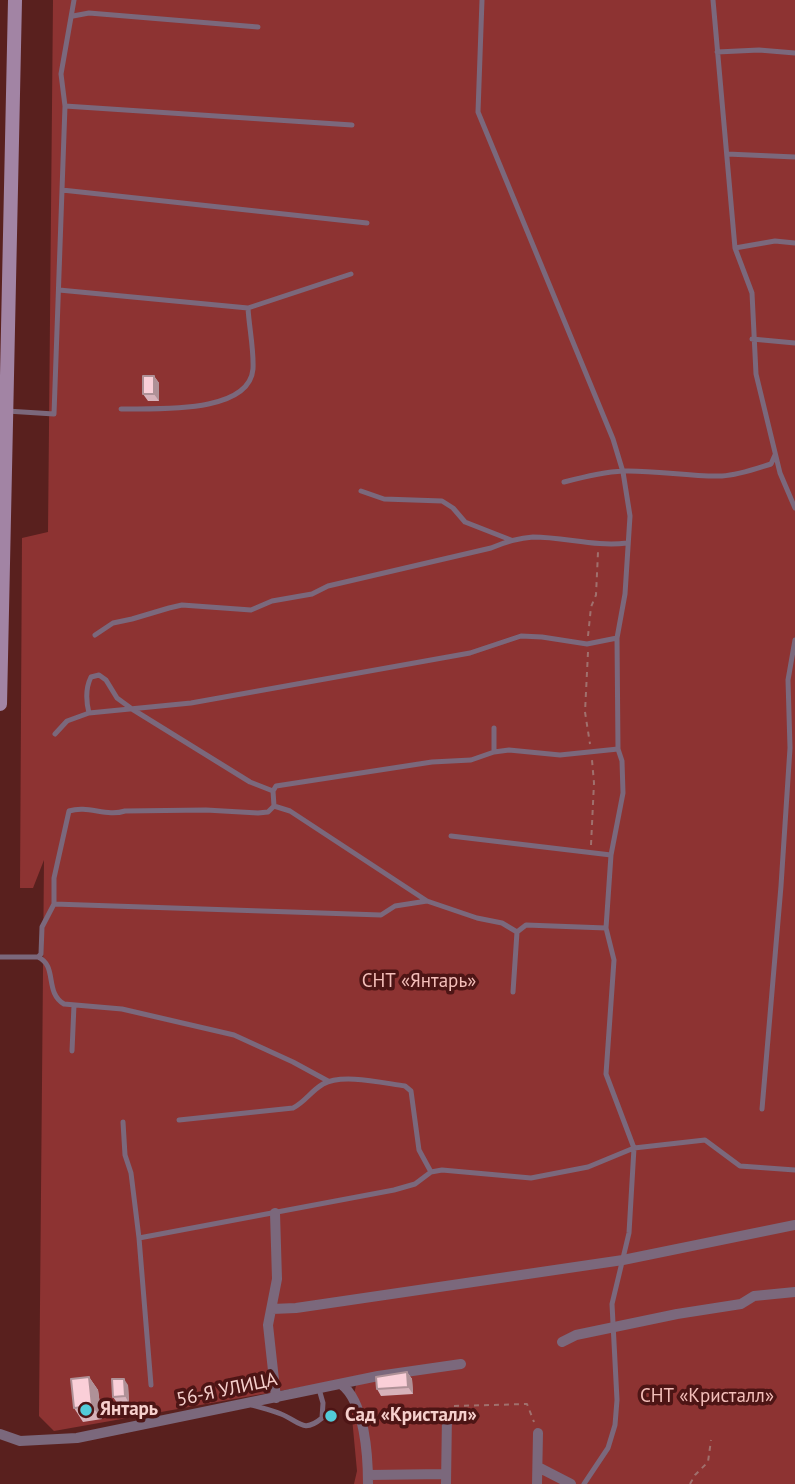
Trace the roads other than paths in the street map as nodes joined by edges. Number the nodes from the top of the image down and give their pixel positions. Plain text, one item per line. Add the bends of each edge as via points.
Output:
1 (15, 0) edge
2 (74, 0) edge
3 (482, 0) edge
4 (713, 0) edge
5 (73, 16) junction
6 (258, 27) dead end
7 (717, 52) junction
8 (795, 52) edge
9 (65, 106) junction
10 (352, 125) dead end
11 (727, 153) junction
12 (795, 157) edge
13 (62, 190) junction
14 (366, 223) dead end
15 (795, 243) edge
16 (735, 248) junction
17 (351, 274) dead end
18 (59, 290) junction
19 (248, 308) junction
20 (752, 339) junction
21 (795, 343) edge
22 (121, 409) dead end
23 (6, 411) junction
24 (775, 455) junction
25 (623, 471) junction
26 (564, 482) dead end
27 (361, 491) dead end
28 (795, 508) edge
29 (511, 540) junction
30 (627, 544) junction
31 (95, 635) dead end
32 (617, 638) junction
33 (795, 640) edge
34 (0, 704) edge
35 (132, 709) junction
36 (89, 713) junction
37 (494, 728) dead end
38 (55, 734) dead end
39 (618, 749) junction
40 (494, 752) junction
41 (273, 791) junction
42 (274, 806) junction
43 (451, 836) dead end
44 (611, 855) junction
45 (427, 901) junction
46 (54, 904) junction
47 (606, 928) junction
48 (517, 932) junction
49 (0, 957) edge
50 (38, 957) junction
51 (513, 992) dead end
52 (74, 1005) junction
53 (72, 1051) dead end
54 (328, 1081) junction
55 (762, 1109) dead end
56 (178, 1120) dead end
57 (123, 1122) dead end
58 (634, 1148) junction
59 (795, 1170) edge
60 (431, 1172) junction
61 (275, 1213) junction
62 (795, 1225) edge
63 (139, 1238) junction
64 (623, 1260) junction
65 (795, 1292) edge
66 (272, 1309) junction
67 (613, 1327) junction
68 (562, 1342) dead end
69 (461, 1364) dead end
70 (341, 1384) junction
71 (151, 1385) dead end
72 (319, 1389) junction
73 (276, 1398) junction
74 (249, 1404) junction
75 (447, 1415) road end
76 (538, 1433) road end
77 (0, 1434) edge
78 (538, 1468) junction
79 (368, 1479) edge
80 (446, 1479) edge
81 (537, 1484) edge
82 (571, 1484) edge
83 (584, 1484) edge

1 - 23 main road
2 - 5 lane
3 - 25 lane via 478,112
4 - 7 lane
5 - 6 lane via 89,13
5 - 9 lane via 61,74
7 - 8 lane
7 - 11 lane
9 - 10 lane
9 - 13 lane
11 - 12 lane
11 - 16 lane
13 - 14 lane
13 - 18 lane
15 - 16 lane via 775,241
16 - 20 lane via 751,293
17 - 19 lane
18 - 19 lane
18 - 23 lane via 54,414
19 - 22 lane via 253,370 235,395 195,407
20 - 21 lane
20 - 24 lane
23 - 34 main road
24 - 25 lane via 771,464 722,476
24 - 28 lane
25 - 26 lane
25 - 30 lane via 629,516
27 - 29 lane via 384,499 442,501 465,522
29 - 30 lane via 534,537
29 - 31 lane via 251,610 182,605 113,623
30 - 32 lane
32 - 35 lane via 587,644 521,636 470,653 191,703
32 - 39 lane
33 - 55 lane
35 - 36 lane
35 - 36 lane via 99,676 91,677 87,685
35 - 41 lane via 250,782
36 - 38 lane via 67,721
37 - 40 lane
39 - 40 lane via 559,755
39 - 44 lane via 623,793
40 - 41 lane via 471,760 276,786
41 - 42 lane
42 - 45 lane via 290,811
42 - 46 lane via 258,813 69,811 54,878
43 - 44 lane
44 - 47 lane
45 - 46 lane via 396,906 381,915
45 - 48 lane via 502,923
46 - 50 lane via 42,927
47 - 48 lane via 538,923
47 - 58 lane via 614,960 606,1074
48 - 51 lane
49 - 50 lane
50 - 52 lane via 50,968 58,1000
52 - 53 lane
52 - 54 lane via 122,1009 233,1035
54 - 56 lane via 293,1108
54 - 60 lane via 352,1079 405,1086 411,1091 419,1150
57 - 63 lane
58 - 59 lane via 705,1140 740,1166
58 - 60 lane via 588,1167 531,1178
58 - 64 lane
60 - 61 lane via 394,1191
61 - 63 lane
61 - 66 street via 277,1279
62 - 64 street
63 - 71 lane
64 - 66 street
64 - 67 lane via 614,1292
65 - 67 street via 754,1296 741,1304
66 - 73 street via 268,1325
67 - 68 street
67 - 83 lane via 614,1430
69 - 70 street, 56-Я УЛИЦА
70 - 72 street, 56-Я УЛИЦА
70 - 79 street via 356,1403
72 - 73 street, 56-Я УЛИЦА
72 - 74 lane via 322,1418 314,1425 301,1426 282,1414
73 - 74 street, 56-Я УЛИЦА
74 - 77 street, 56-Я УЛИЦА via 77,1438 20,1441
75 - 80 street
76 - 78 street
78 - 81 street
78 - 82 street
79 - 80 street

